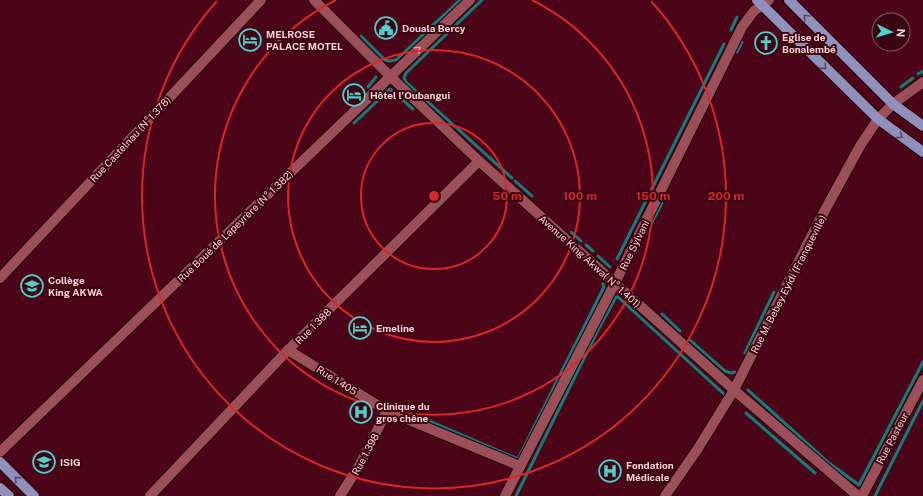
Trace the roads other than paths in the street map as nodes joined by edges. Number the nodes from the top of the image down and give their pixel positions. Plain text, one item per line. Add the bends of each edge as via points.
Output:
1 (261, 0) edge
2 (314, 0) edge
3 (470, 0) edge
4 (789, 0) edge
5 (763, 2) edge
6 (390, 76) junction
7 (923, 82) edge
8 (893, 104) junction
9 (878, 119) junction
10 (923, 126) edge
11 (923, 152) edge
12 (479, 161) junction
13 (0, 278) edge
14 (615, 283) junction
15 (288, 350) junction
16 (923, 380) edge
17 (734, 390) junction
18 (387, 411) junction
19 (0, 452) edge
20 (1, 464) edge
21 (520, 466) junction
22 (0, 488) edge
23 (9, 496) edge
24 (34, 496) edge
25 (150, 496) edge
26 (340, 496) edge
27 (505, 496) edge
28 (665, 496) edge
29 (858, 496) edge
30 (862, 496) edge

1 - 13 street, Rue Castelnau (N°1.378)
2 - 6 street, Avenue King Akwa( N° 1.401)
6 -> 3 street, Rue Boué de Lapeyrère (N° 1.382)
8 -> 4 main road
5 -> 9 main road
5 - 14 street, Rue Sylvani via 742,27
6 - 12 street, Avenue King Akwa( N° 1.401)
6 - 19 street, Rue Boué de Lapeyrère (N° 1.382)
7 - 8 street, Rue M. Bebey Eyidi (Franqueville)
8 - 9 street, Rue M. Bebey Eyidi (Franqueville)
8 - 10 main road
9 -> 11 main road
9 - 17 street, Rue M. Bebey Eyidi (Franqueville) via 860,146 819,221
12 - 14 street, Avenue King Akwa( N° 1.401)
12 - 15 street, Rue 1.388
14 - 17 street, Avenue King Akwa( N° 1.401)
14 - 21 street, Rue Sylvani
15 - 18 street, Rue 1.405
15 - 25 street, Rue 1.388
16 - 30 street, Rue Pasteur
17 - 28 street, Rue M. Bebey Eyidi (Franqueville)
17 - 29 street, Avenue King Akwa( N° 1.401)
18 - 21 street, Rue 1.405
18 - 26 street, Rue 1.398 via 359,466
24 -> 20 main road
21 - 27 street, Rue Sylvani
22 - 23 main road

